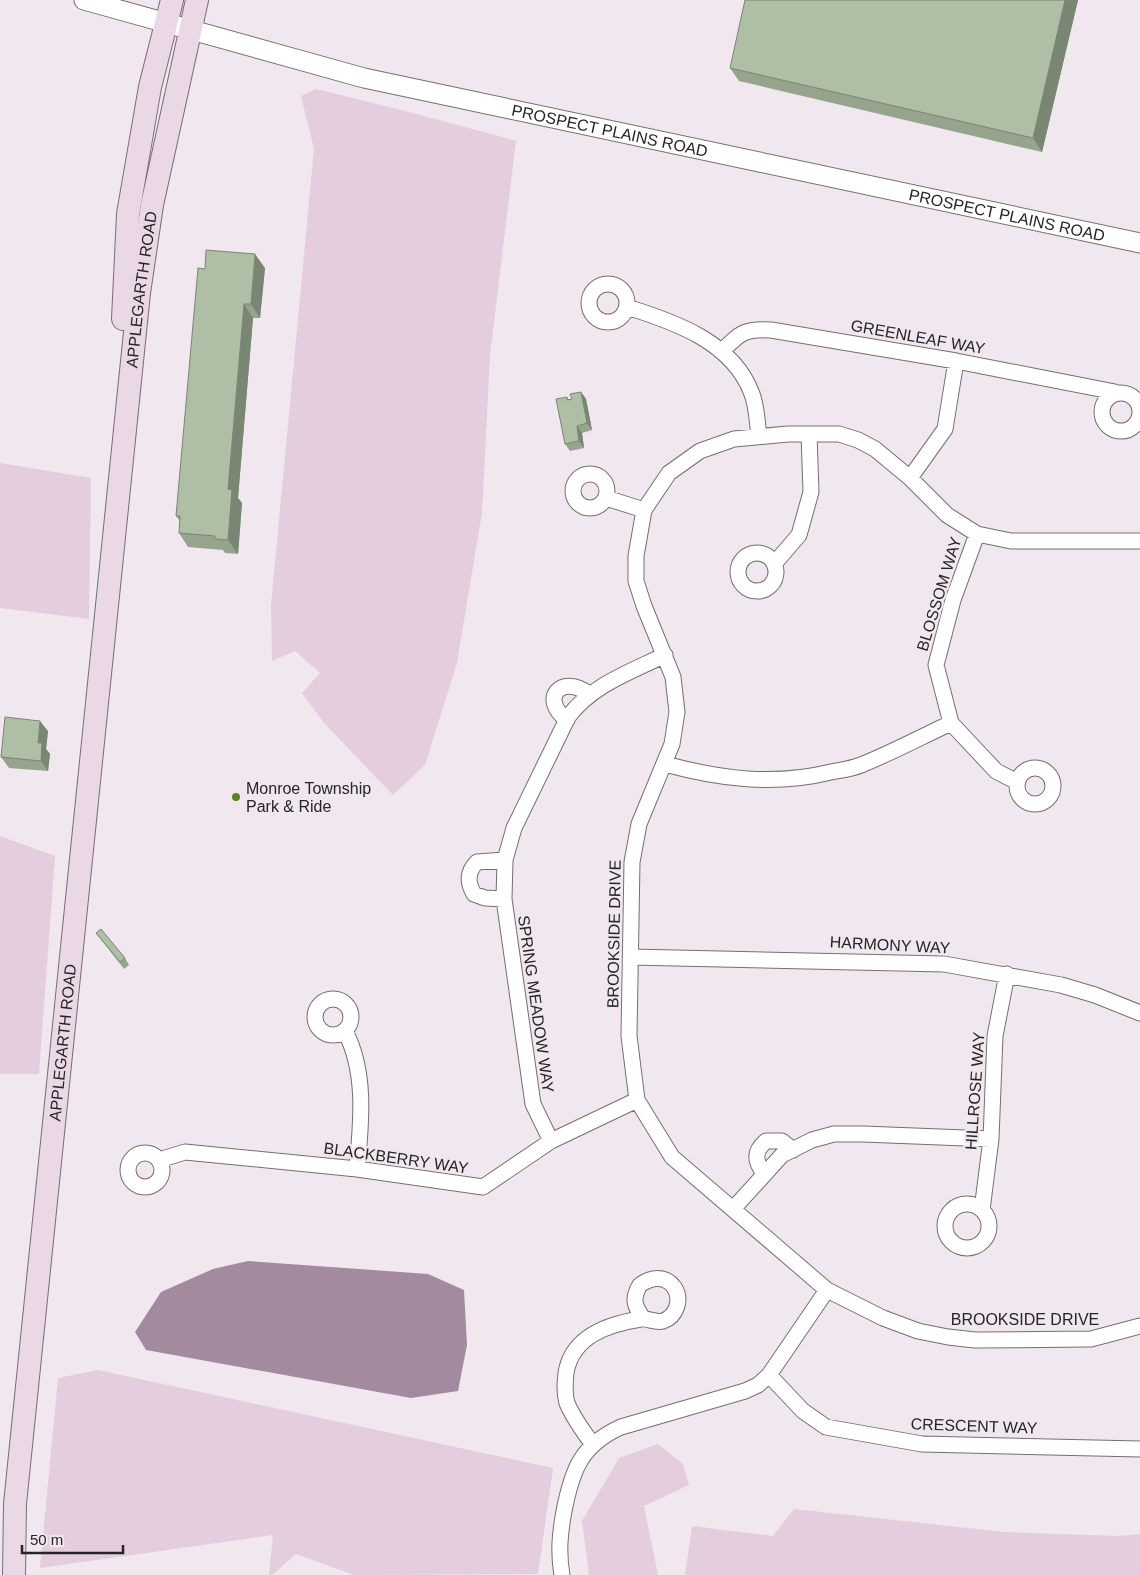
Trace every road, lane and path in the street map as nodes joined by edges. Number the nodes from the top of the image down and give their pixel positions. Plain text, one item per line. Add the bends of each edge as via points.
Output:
1 (84, 0) edge
2 (172, 0) edge
3 (196, 0) edge
4 (166, 24) junction
5 (189, 30) junction
6 (1140, 243) edge
7 (627, 307) dead end
8 (722, 351) junction
9 (956, 361) junction
10 (1115, 392) dead end
11 (809, 434) junction
12 (759, 436) junction
13 (910, 478) junction
14 (606, 498) dead end
15 (644, 510) junction
16 (977, 534) junction
17 (1140, 541) edge
18 (774, 564) dead end
19 (110, 582) junction
20 (665, 655) junction
21 (589, 694) junction
22 (567, 720) junction
23 (951, 723) junction
24 (664, 764) junction
25 (1017, 782) dead end
26 (505, 860) junction
27 (504, 899) junction
28 (631, 957) junction
29 (1006, 974) junction
30 (1140, 1013) edge
31 (345, 1031) dead end
32 (637, 1100) junction
33 (991, 1139) junction
34 (551, 1141) junction
35 (793, 1150) junction
36 (159, 1160) dead end
37 (357, 1169) junction
38 (764, 1174) junction
39 (733, 1210) junction
40 (982, 1210) dead end
41 (827, 1290) junction
42 (643, 1318) dead end
43 (1140, 1326) edge
44 (769, 1375) junction
45 (593, 1445) junction
46 (1140, 1449) edge
47 (15, 1504) junction
48 (2, 1575) edge
49 (14, 1575) edge
50 (562, 1575) edge

1 - 4 street, PROSPECT PLAINS ROAD
2 - 4 main road, APPLEGARTH ROAD
3 - 5 main road, APPLEGARTH ROAD
4 - 5 street, PROSPECT PLAINS ROAD
4 - 19 main road, APPLEGARTH ROAD via 150,87 128,214
5 - 6 street, PROSPECT PLAINS ROAD via 364,78
5 - 19 main road, APPLEGARTH ROAD via 149,223
7 - 8 street via 661,317 694,332
8 - 9 street, GREENLEAF WAY via 738,335 752,328
8 - 12 street via 752,393
9 - 10 street, GREENLEAF WAY
9 - 13 street via 945,429
11 - 12 street, BROOKSIDE DRIVE
11 - 13 street, BROOKSIDE DRIVE via 834,434 858,440 876,449
11 - 18 street via 811,492 799,535
12 - 15 street, BROOKSIDE DRIVE via 720,442 684,461 665,478
13 - 16 street, BROOKSIDE DRIVE via 947,515
14 - 15 street
15 - 20 street, BROOKSIDE DRIVE via 636,556 636,581
16 - 17 street, BROOKSIDE DRIVE via 1011,541
16 - 23 street, BLOSSOM WAY via 952,600 936,665
19 - 47 main road, APPLEGARTH ROAD
20 - 21 street, SPRING MEADOW WAY
20 - 24 street, BROOKSIDE DRIVE via 673,677 677,712 672,744
21 - 22 street, SPRING MEADOW WAY
21 - 22 street via 579,686 570,685 556,693 555,708
22 - 26 street, SPRING MEADOW WAY via 514,828
23 - 24 street via 859,766 818,775 772,781 732,779
23 - 25 street, BLOSSOM WAY via 996,771
24 - 28 street, BROOKSIDE DRIVE via 639,824 634,848
26 - 27 street, SPRING MEADOW WAY
26 - 27 street, SPRING MEADOW WAY via 477,862 468,876 474,894
27 - 34 street, SPRING MEADOW WAY via 533,1104
28 - 29 street, HARMONY WAY via 944,964
28 - 32 street, BROOKSIDE DRIVE via 629,1036
29 - 30 street, HARMONY WAY via 1087,993
29 - 33 street, HILLROSE WAY via 995,1036
31 - 37 street via 354,1048 362,1109
32 - 34 street, BLACKBERRY WAY
32 - 39 street, BROOKSIDE DRIVE via 672,1157
33 - 35 street via 834,1134
33 - 40 street, HILLROSE WAY
34 - 37 street, BLACKBERRY WAY via 483,1188
35 - 38 street via 782,1155
35 - 38 street via 782,1141 766,1141 759,1146 756,1162
36 - 37 street, BLACKBERRY WAY via 184,1152
38 - 39 street
39 - 41 street, BROOKSIDE DRIVE
41 - 43 street, BROOKSIDE DRIVE via 882,1318 918,1331 948,1337 975,1340 1090,1339
41 - 44 street
42 - 45 street via 595,1332 575,1349 567,1368 564,1386 567,1402
44 - 45 street via 745,1391 621,1427
44 - 46 street, CRESCENT WAY via 803,1411 826,1427 922,1444
45 - 50 street via 570,1479 558,1548
47 - 48 main road, APPLEGARTH ROAD
47 - 49 main road, APPLEGARTH ROAD

